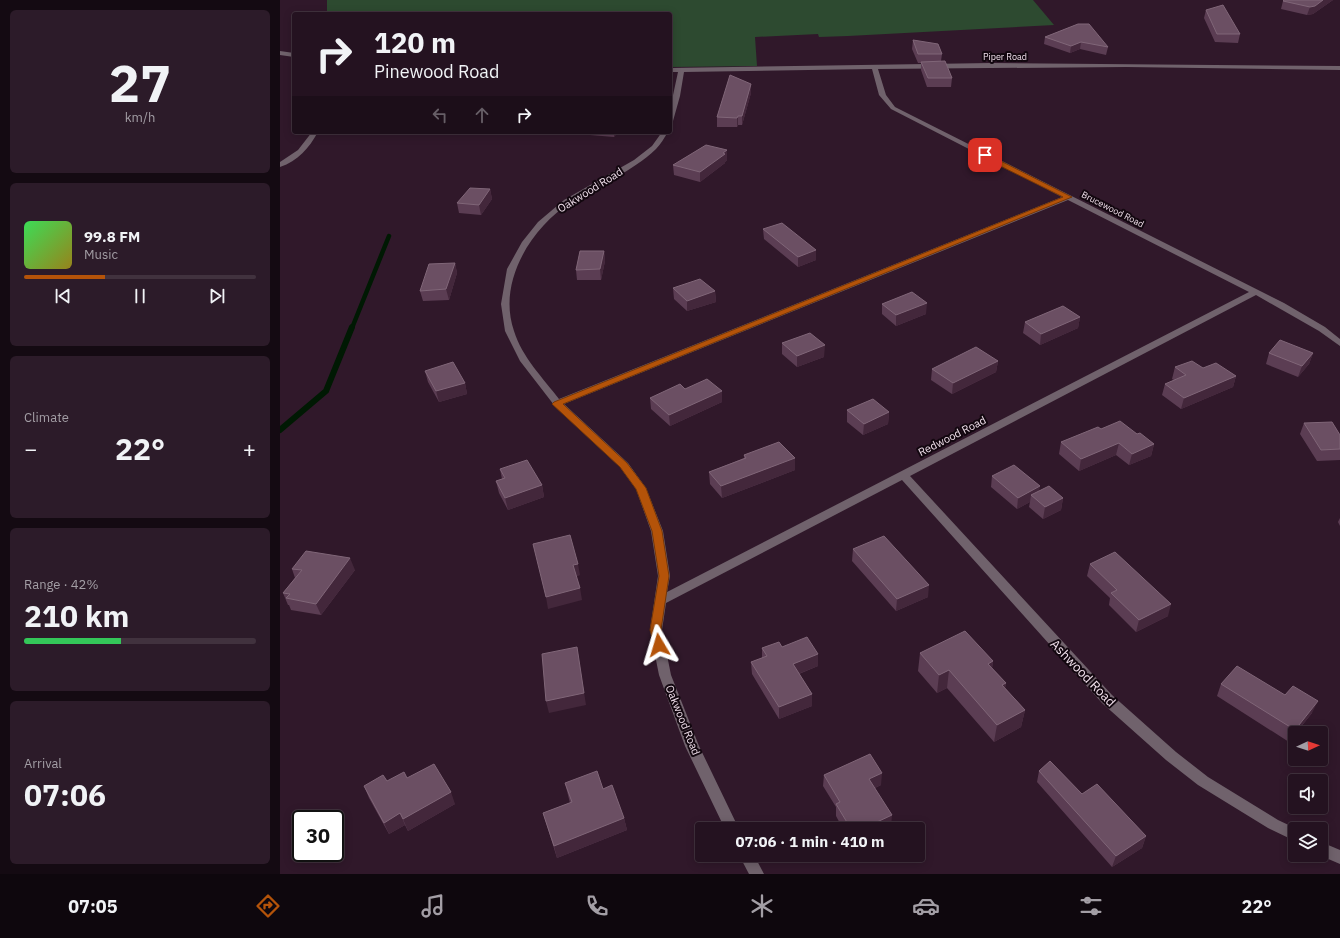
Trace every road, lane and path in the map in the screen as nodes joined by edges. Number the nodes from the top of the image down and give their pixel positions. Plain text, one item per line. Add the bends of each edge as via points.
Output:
1 (280, 52) edge
2 (292, 54) edge
3 (875, 67) junction
4 (1340, 68) edge
5 (672, 70) edge
6 (681, 70) junction
7 (672, 114) edge
8 (314, 134) edge
9 (664, 134) edge
10 (280, 165) edge
11 (1068, 197) junction
12 (1256, 292) junction
13 (1340, 343) edge
14 (557, 404) junction
15 (903, 475) junction
16 (660, 601) junction
17 (729, 822) edge
18 (1288, 832) edge
19 (1328, 851) edge
20 (1340, 857) edge
21 (750, 862) edge
22 (757, 874) edge

1 - 2 street
3 - 4 street, Piper Road via 1126,65
3 - 6 street, Piper Road
3 - 11 street, Brucewood Road via 881,94 887,104
5 - 6 street, Piper Road
6 - 7 street
8 - 10 street via 307,148
9 - 14 street, Oakwood Road via 654,147 636,161 567,202 540,224 526,242 511,269 505,304 509,331 523,359
11 - 12 street, Brucewood Road
11 - 14 street
12 - 13 street, Brucewood Road via 1303,317
12 - 15 street, Redwood Road
14 - 16 street, Oakwood Road via 624,465 641,488 657,531 664,576
15 - 16 street, Redwood Road
15 - 18 street, Ashwood Road via 1107,699 1203,781
16 - 17 street, Oakwood Road via 656,630 665,675 692,746
19 - 20 street
21 - 22 street

